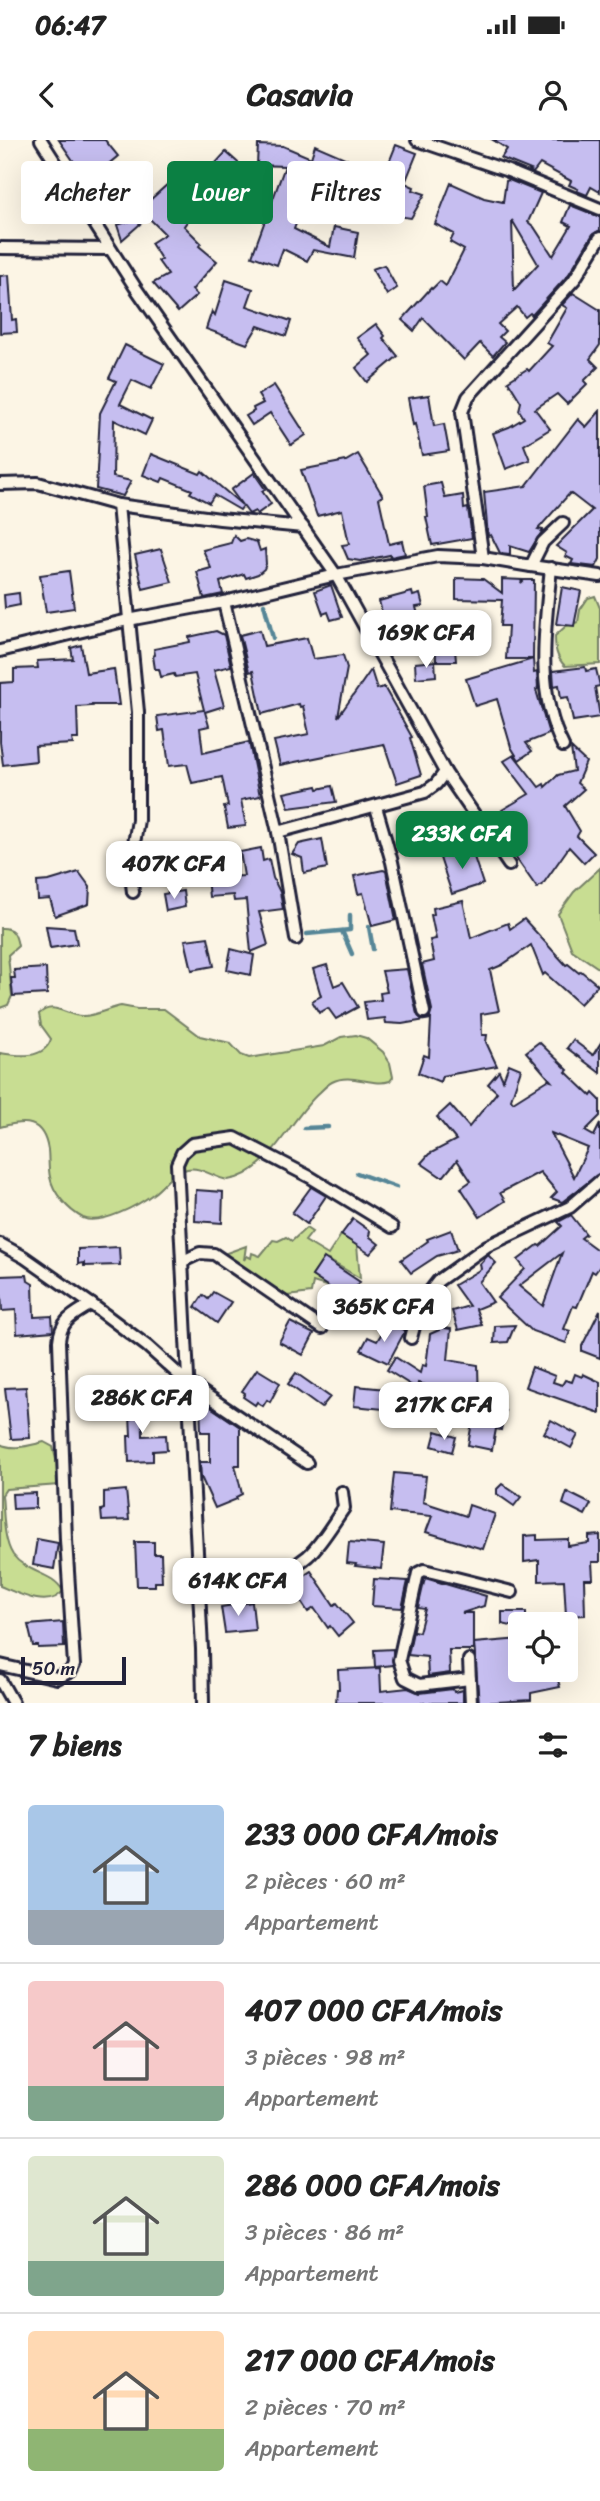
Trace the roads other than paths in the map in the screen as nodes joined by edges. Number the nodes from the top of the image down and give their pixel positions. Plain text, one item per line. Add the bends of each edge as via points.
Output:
1 (41, 140) edge
2 (417, 140) edge
3 (600, 209) edge
4 (600, 238) edge
5 (0, 248) edge
6 (110, 249) junction
7 (0, 484) edge
8 (118, 505) junction
9 (562, 523) dead end
10 (303, 527) junction
11 (483, 558) junction
12 (531, 566) junction
13 (551, 568) junction
14 (336, 575) junction
15 (599, 575) edge
16 (224, 602) junction
17 (128, 620) junction
18 (0, 651) edge
19 (563, 746) dead end
20 (445, 772) junction
21 (376, 807) junction
22 (278, 832) junction
23 (509, 865) dead end
24 (133, 892) dead end
25 (296, 939) dead end
26 (424, 1012) dead end
27 (600, 1181) edge
28 (392, 1227) dead end
29 (0, 1244) edge
30 (183, 1261) junction
31 (92, 1304) junction
32 (322, 1328) dead end
33 (411, 1338) dead end
34 (187, 1382) junction
35 (307, 1463) dead end
36 (342, 1492) dead end
37 (199, 1587) junction
38 (512, 1592) dead end
39 (469, 1660) dead end
40 (0, 1665) edge
41 (470, 1679) junction
42 (0, 1680) edge
43 (13, 1703) edge
44 (203, 1703) edge
45 (471, 1703) edge

1 - 6 street
2 - 3 street
4 - 11 street via 580,273 464,404
5 - 6 street
6 - 10 street
7 - 8 street via 38,483
8 - 10 street
8 - 17 street
9 - 12 street via 543,542
10 - 14 street
11 - 12 street
11 - 14 street via 438,556
12 - 13 street
13 - 15 street
13 - 19 street via 545,673 550,714
14 - 16 street
14 - 20 street
16 - 17 street
16 - 22 street
17 - 18 street
17 - 24 street via 138,712 138,820 130,867
20 - 21 street via 425,792
20 - 23 street
21 - 22 street
21 - 26 street
22 - 25 street
27 - 33 street via 570,1207 487,1246 438,1281 420,1304
28 - 30 street via 235,1138 207,1140 192,1144 177,1164
29 - 31 street
30 - 32 street via 214,1254
30 - 34 street
31 - 34 street
31 - 40 street via 66,1320 59,1342 74,1665 57,1678
34 - 35 street
34 - 37 street
36 - 37 street via 344,1508 307,1556 251,1581
37 - 44 street
38 - 41 street via 424,1570 418,1573 399,1660 405,1678 419,1685
39 - 41 street
41 - 45 street
42 - 43 street

